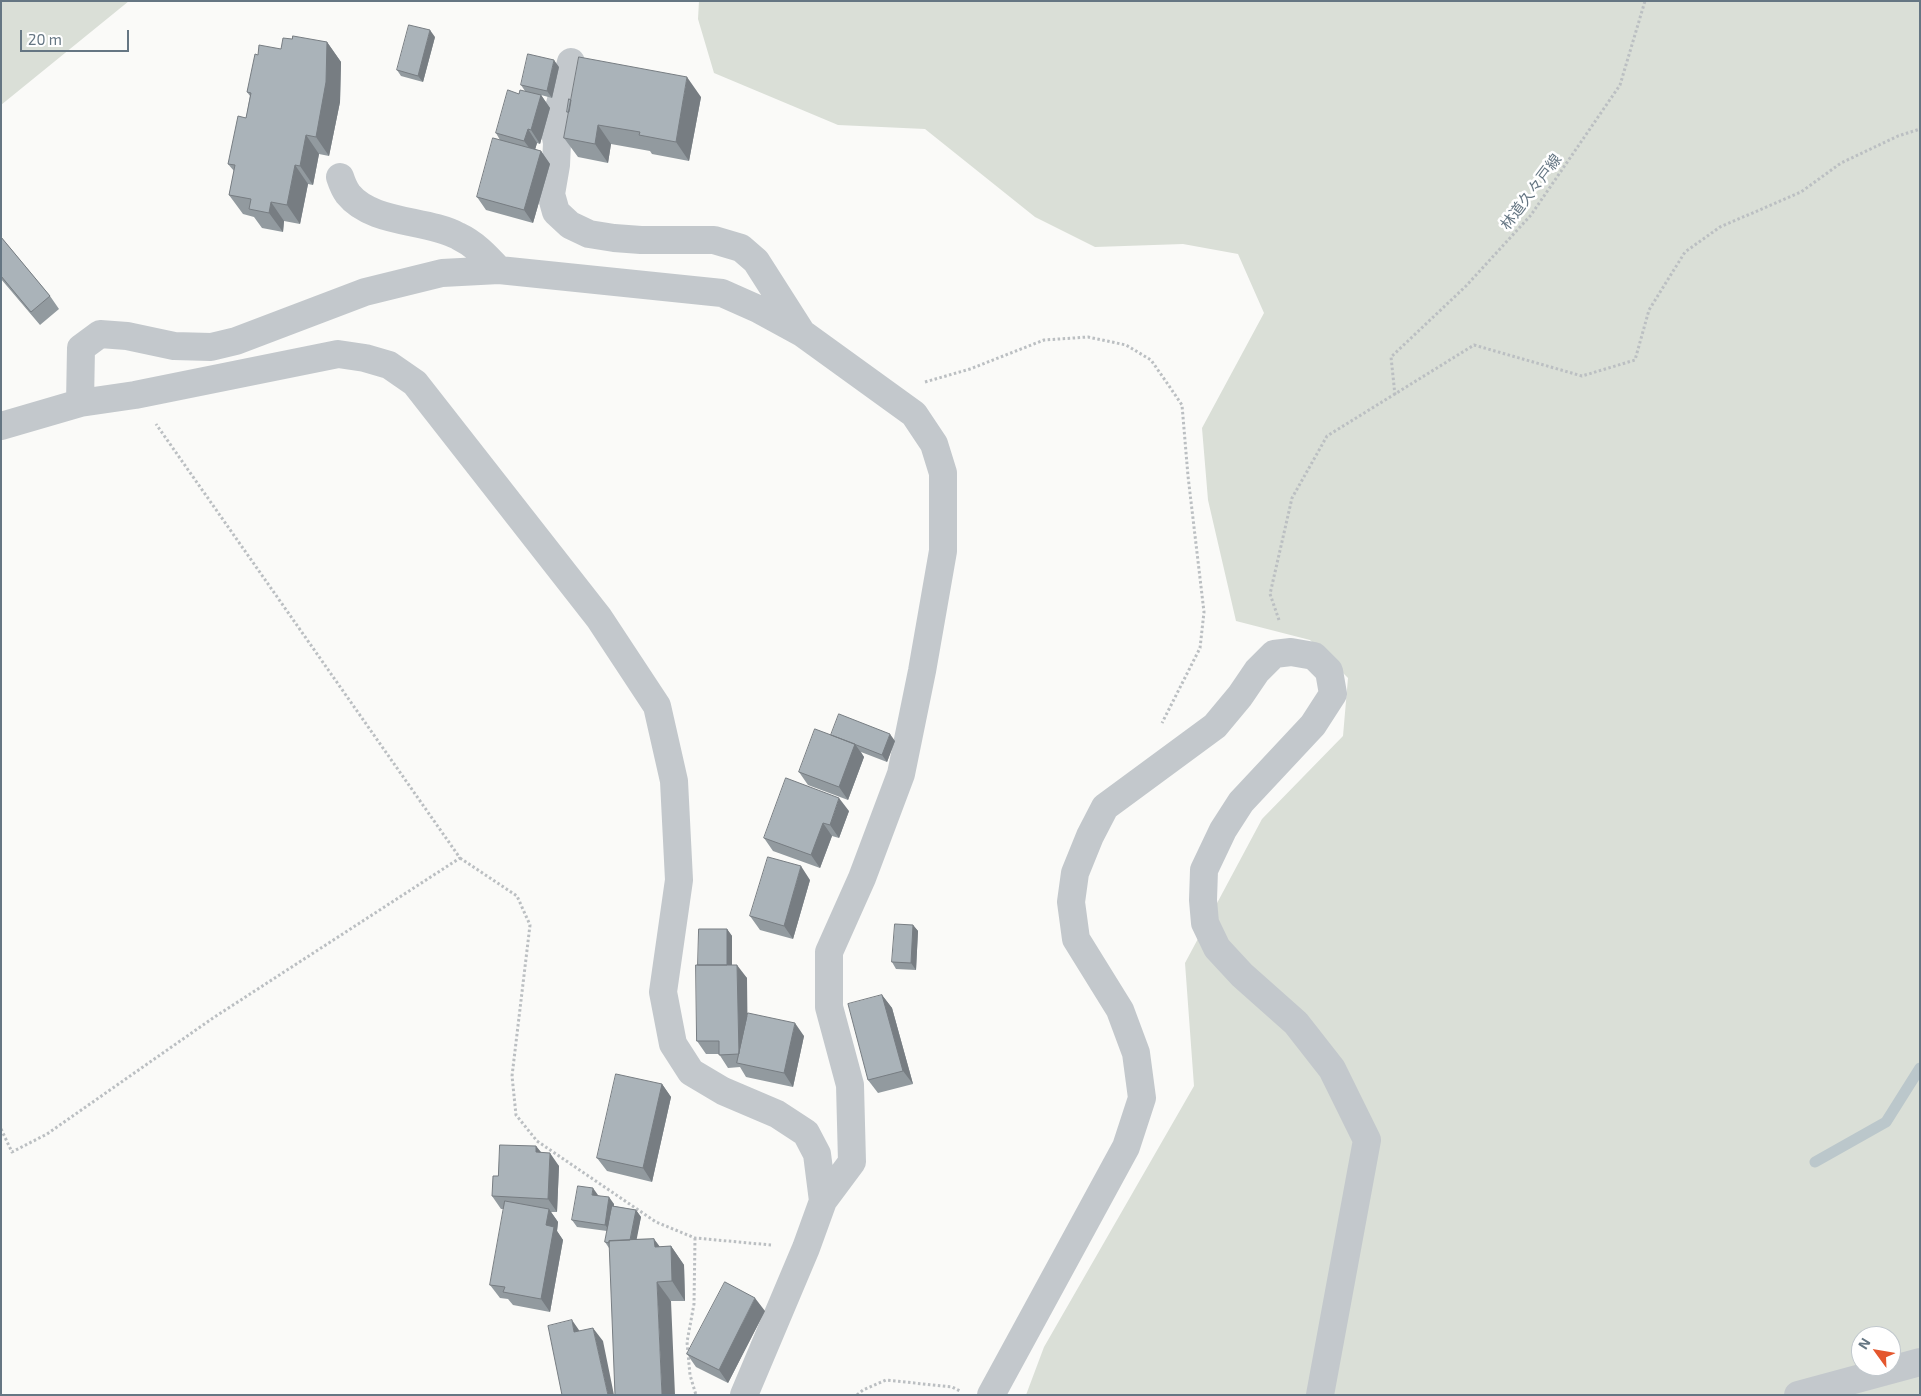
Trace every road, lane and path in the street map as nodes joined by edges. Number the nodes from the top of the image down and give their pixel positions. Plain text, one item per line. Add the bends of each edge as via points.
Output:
1 (1645, 1) edge
2 (571, 62) dead end
3 (1920, 130) edge
4 (340, 177) dead end
5 (499, 270) junction
6 (802, 333) junction
7 (880, 391) junction
8 (135, 395) junction
9 (1395, 395) junction
10 (80, 403) junction
11 (1, 426) edge
12 (1291, 652) junction
13 (1158, 731) dead end
14 (460, 858) junction
15 (1, 1129) edge
16 (823, 1201) junction
17 (695, 1238) junction
18 (806, 1248) junction
19 (1920, 1362) edge
20 (961, 1391) dead end
21 (696, 1395) edge
22 (744, 1395) edge
23 (857, 1395) edge
24 (991, 1395) edge
25 (1320, 1395) edge
26 (1798, 1395) edge

1 - 9 path, 林道久々戸線 via 1620,85 1531,215 1466,286 1391,357
2 - 6 street via 554,127 557,143 551,194 556,212 570,225 589,234 641,240 714,240 741,248 756,261
3 - 9 path via 1898,136 1841,163 1801,192 1720,227 1686,252 1649,310 1635,360 1582,376 1474,345
4 - 5 street via 348,194 358,203 381,215 457,235 480,250
5 - 6 street via 722,294
5 - 10 street via 442,273 365,292 211,348 174,346 100,334 81,348
6 - 7 street
7 - 13 path via 928,382 970,369 1044,340 1088,337 1126,345 1151,360 1182,405 1204,612 1200,648
7 - 16 street via 914,414 934,444 943,472 943,551 901,774 862,878 829,952 830,1007 850,1085 852,1162
8 - 10 street
8 - 14 path
8 - 16 street via 338,354 389,365 415,383 599,618 657,706 674,781 679,880 663,992 672,1044 691,1072 723,1092 777,1114 806,1133 818,1154
9 - 12 path via 1327,436 1292,498 1270,594
10 - 11 street
12 - 24 street via 1274,654 1215,726 1105,807 1075,873 1071,902 1076,939 1120,1010 1136,1052 1142,1098 1126,1147
12 - 25 street via 1314,656 1329,672 1332,694 1313,725 1241,802 1223,830 1204,870 1203,900 1205,924 1217,948 1296,1023 1332,1069 1366,1140
14 - 15 path via 213,1018 47,1134 12,1152
14 - 17 path via 517,896 530,925 512,1076 516,1115 537,1141 656,1222
16 - 18 street
17 - 18 path
17 - 21 path via 694,1304 687,1342 690,1375
18 - 22 street
19 - 26 street
20 - 23 path via 952,1387 886,1380

